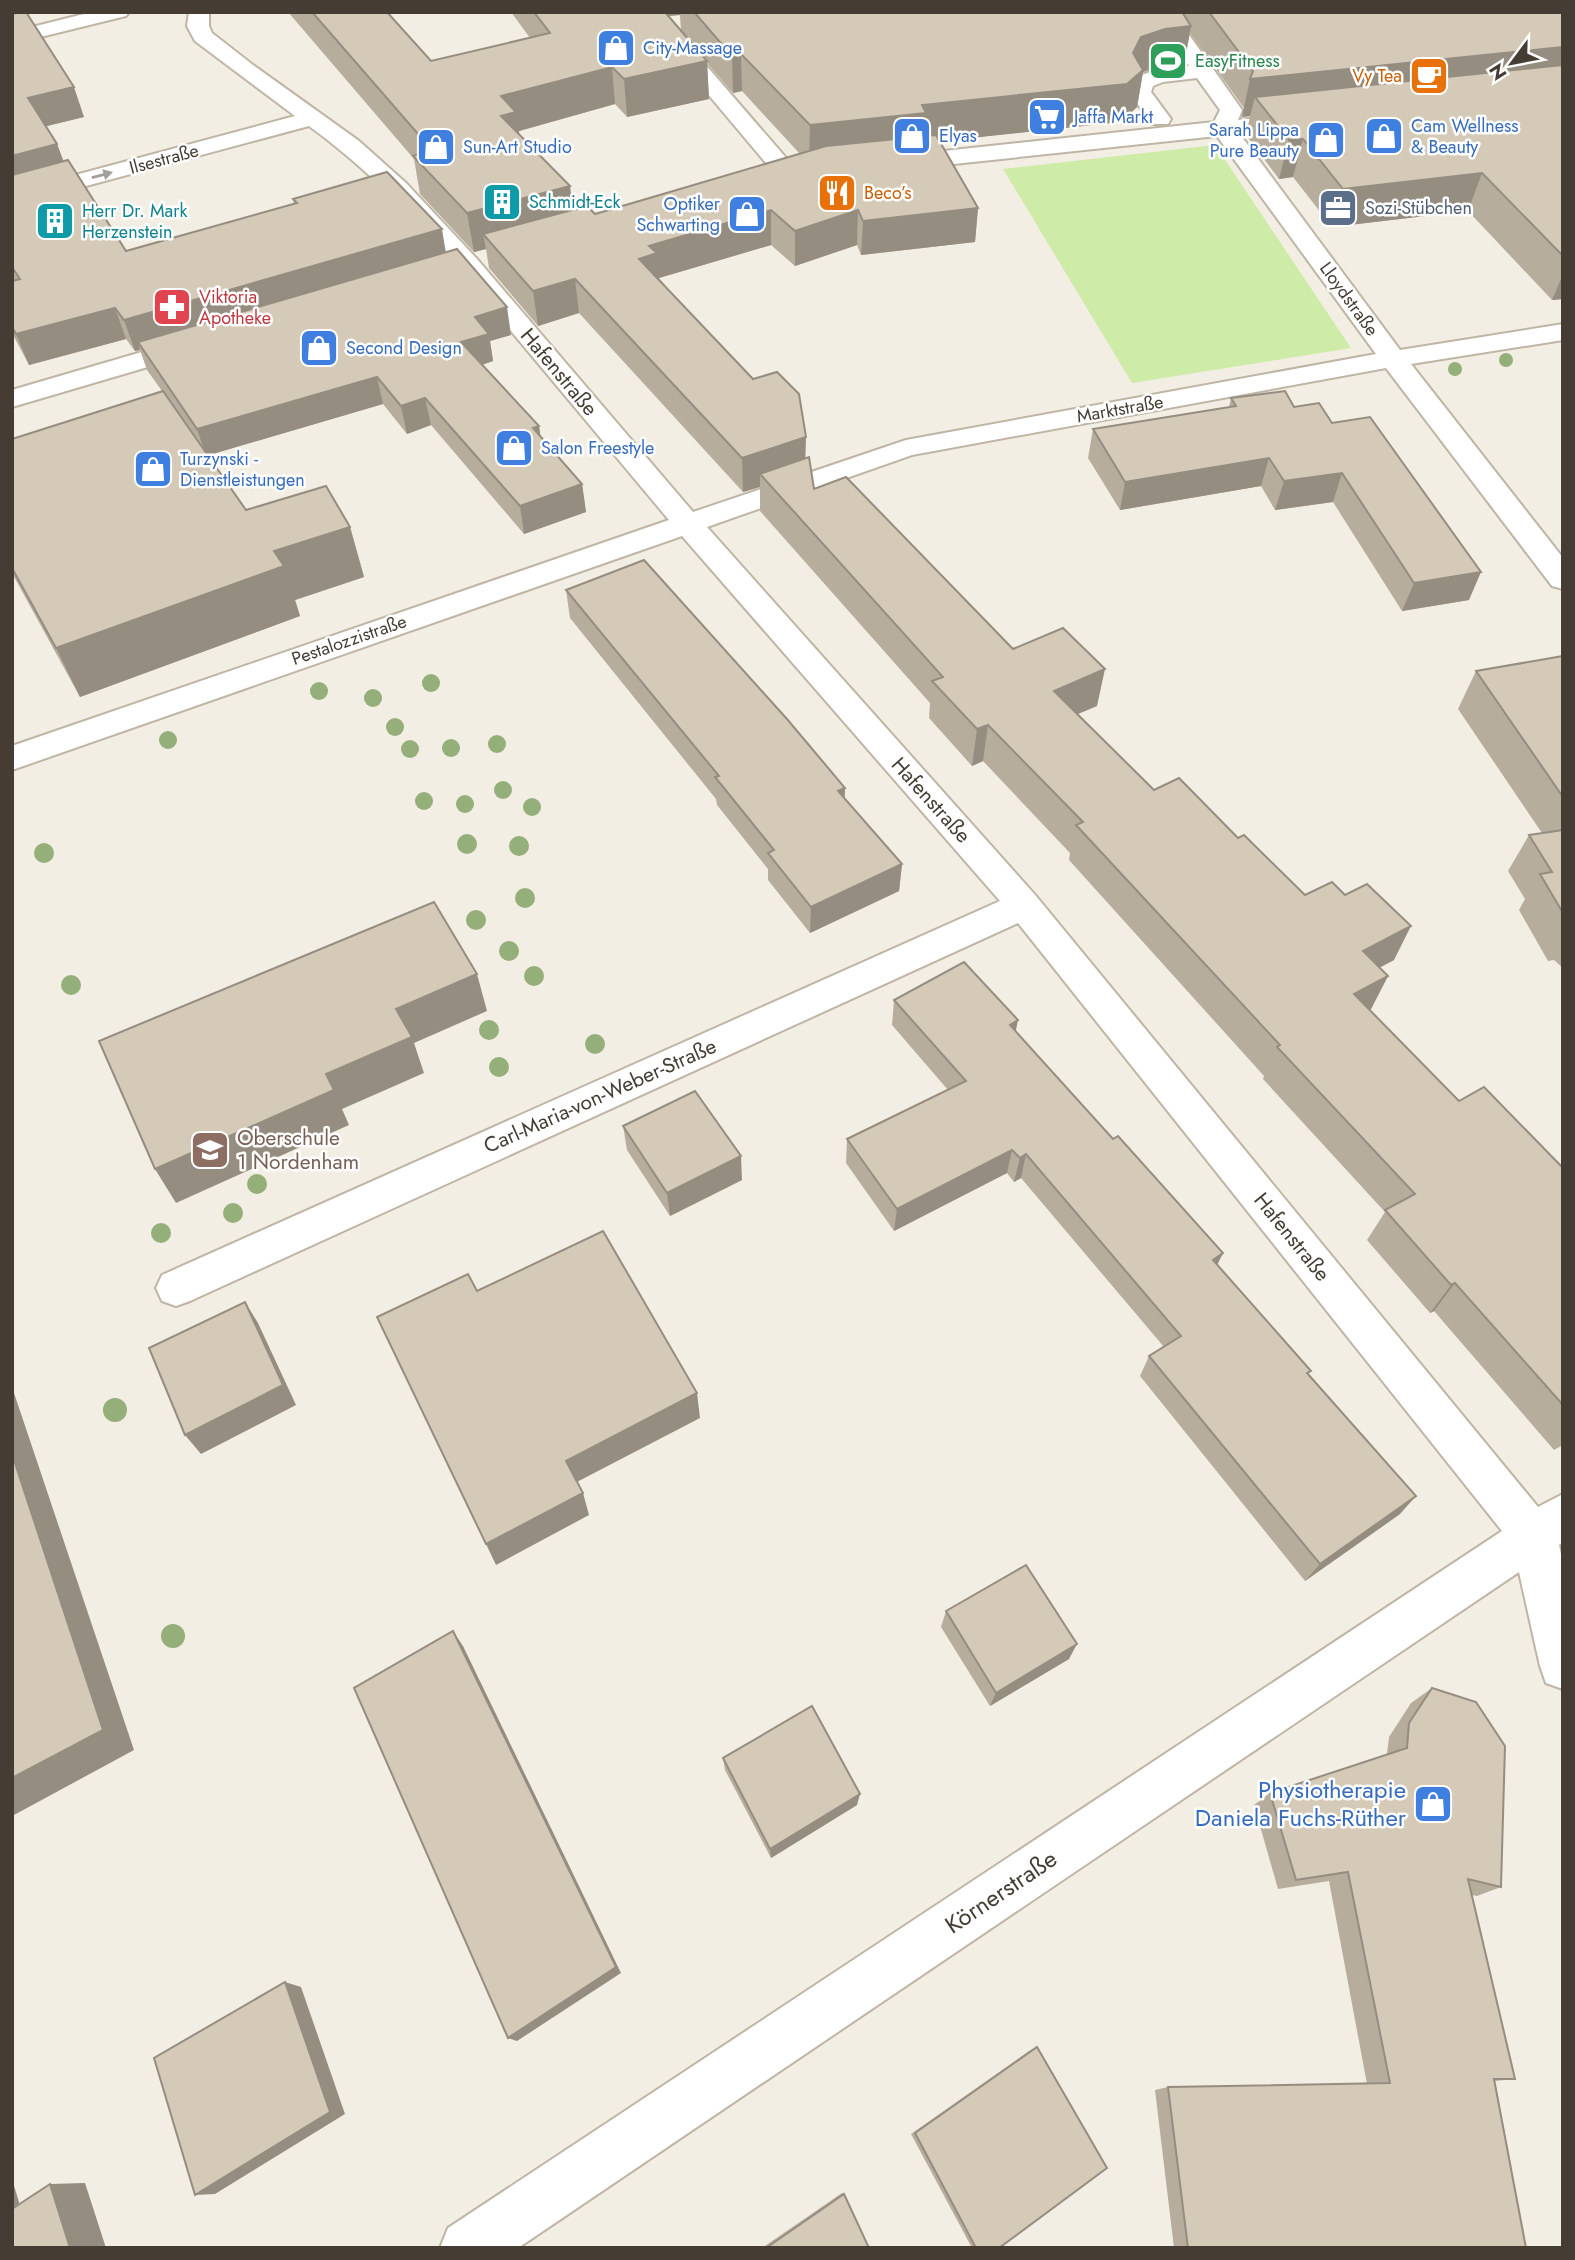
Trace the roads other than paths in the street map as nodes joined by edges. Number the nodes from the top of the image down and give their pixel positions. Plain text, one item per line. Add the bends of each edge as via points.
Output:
1 (119, 12) edge
2 (199, 12) edge
3 (1162, 12) edge
4 (654, 19) edge
5 (686, 23) dead end
6 (12, 38) edge
7 (1202, 71) junction
8 (314, 118) junction
9 (1316, 118) edge
10 (1160, 119) dead end
11 (1223, 128) junction
12 (872, 165) edge
13 (804, 173) edge
14 (12, 199) edge
15 (1563, 332) edge
16 (212, 340) edge
17 (1393, 359) junction
18 (12, 399) edge
19 (686, 523) junction
20 (1563, 579) edge
21 (12, 758) edge
22 (1024, 905) junction
23 (176, 1288) dead end
24 (1548, 1526) edge
25 (1563, 1666) edge
26 (468, 2248) edge

1 - 6 street
2 - 8 street, Hafenstraße via 203,37
3 - 7 street
4 - 5 street
4 - 13 street via 772,173
7 - 10 street via 1144,82 1140,92
7 - 11 street via 1231,110
14 -> 8 street, Ilsestraße
8 - 19 street, Hafenstraße via 398,188 469,264
9 - 11 street
11 - 12 street
11 - 17 street, Lloydstraße
15 - 17 street, Marktstraße
16 - 18 street
17 - 19 street, Marktstraße via 906,448
17 - 20 street, Lloydstraße
19 - 21 street, Pestalozzistraße
19 - 22 street, Hafenstraße
22 - 23 street, Carl-Maria-von-Weber-Straße
22 - 24 street, Hafenstraße
24 - 25 street, Hafenstraße
24 - 26 street, Körnerstraße

